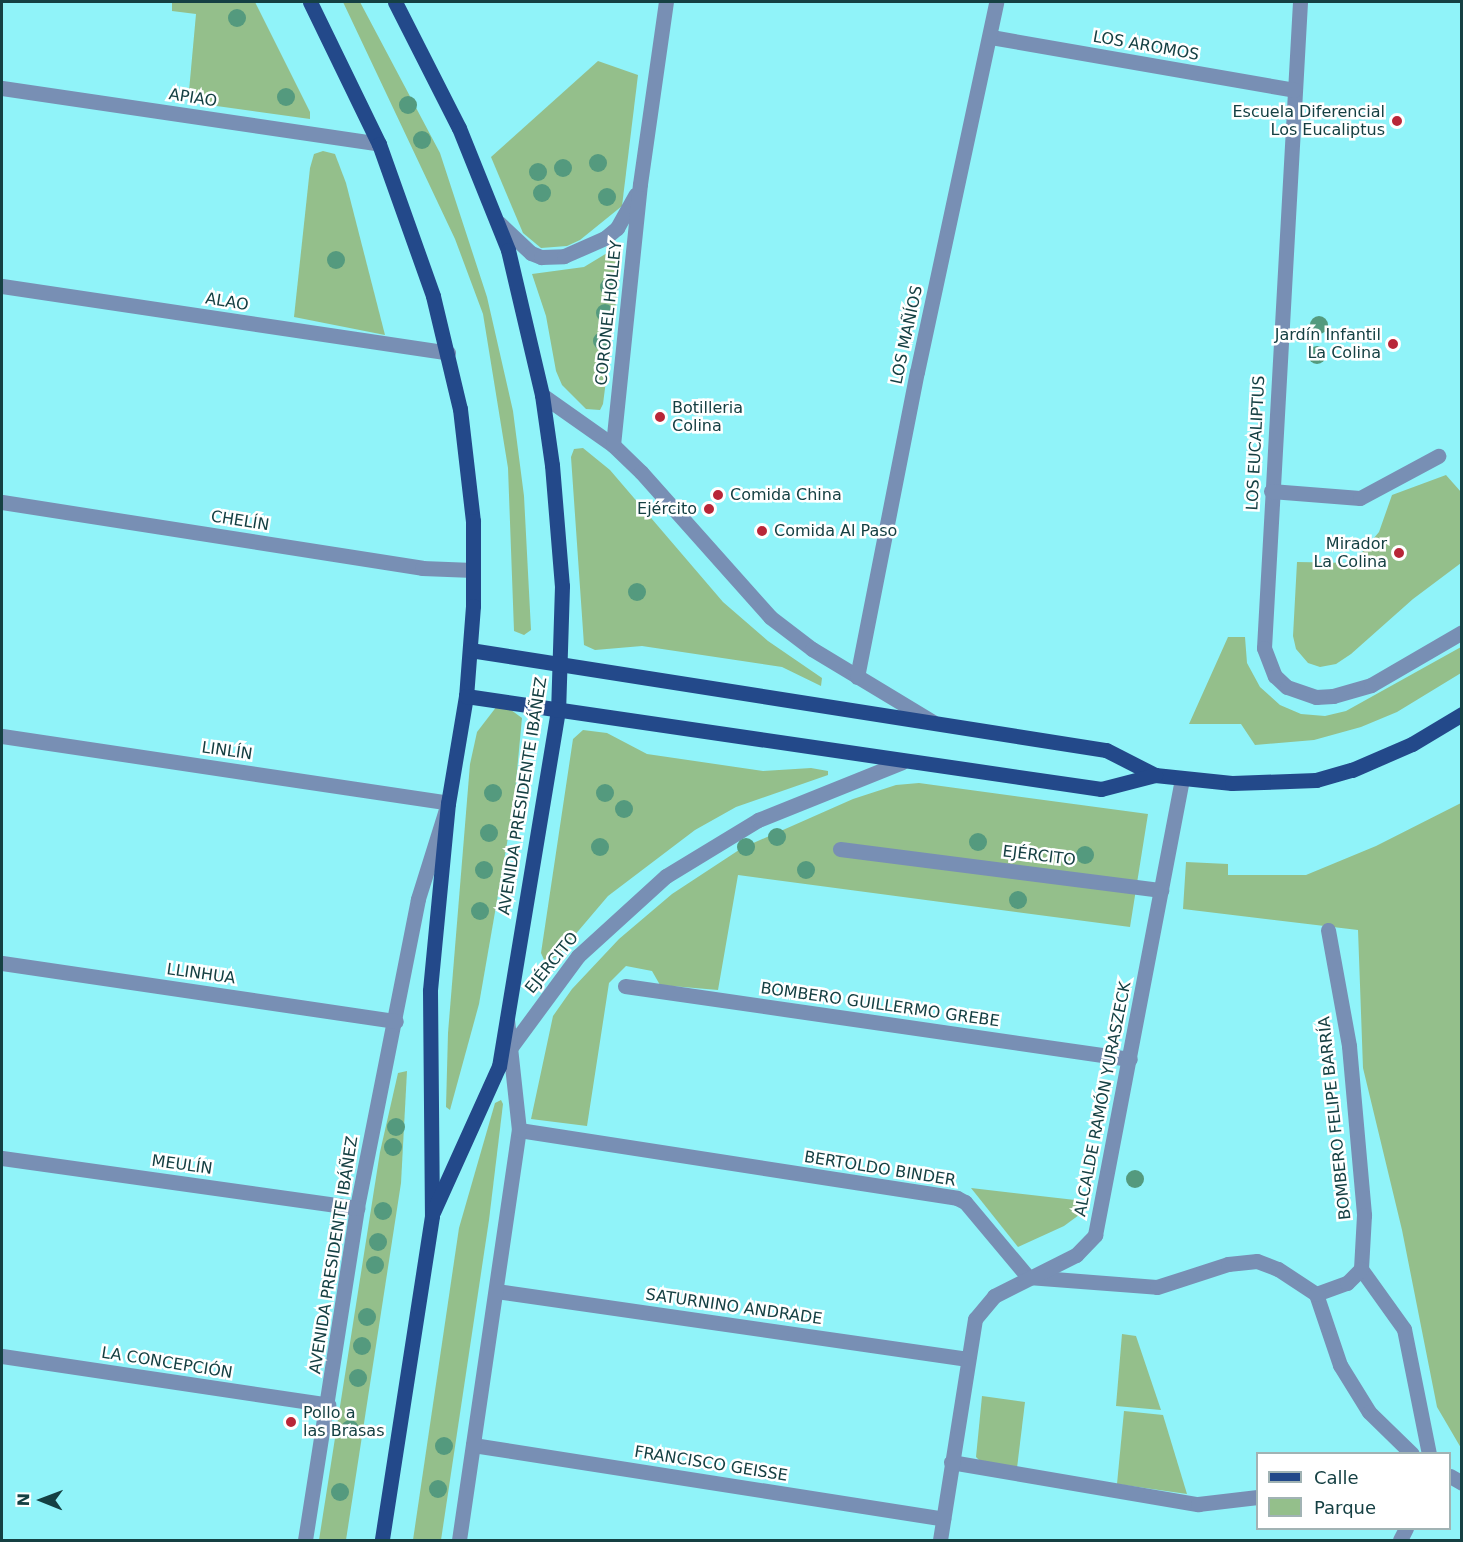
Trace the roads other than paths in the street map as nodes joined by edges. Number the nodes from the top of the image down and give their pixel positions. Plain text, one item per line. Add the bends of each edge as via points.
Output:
1 (310, 2) edge
2 (395, 2) edge
3 (666, 2) edge
4 (996, 2) edge
5 (1300, 2) edge
6 (991, 37) junction
7 (2, 88) edge
8 (1294, 90) junction
9 (379, 144) junction
10 (640, 184) junction
11 (499, 223) junction
12 (2, 286) edge
13 (448, 352) junction
14 (542, 394) junction
15 (613, 445) junction
16 (1438, 456) dead end
17 (1271, 491) junction
18 (2, 502) edge
19 (473, 570) junction
20 (1461, 632) edge
21 (470, 650) junction
22 (561, 662) junction
23 (857, 677) junction
24 (466, 696) junction
25 (558, 710) junction
26 (1461, 714) edge
27 (935, 724) junction
28 (2, 736) edge
29 (902, 762) junction
30 (1155, 775) junction
31 (1182, 778) junction
32 (448, 803) junction
33 (840, 849) dead end
34 (1161, 890) junction
35 (1328, 930) dead end
36 (2, 963) edge
37 (625, 986) dead end
38 (506, 1013) junction
39 (396, 1021) junction
40 (512, 1046) junction
41 (1130, 1059) junction
42 (499, 1066) junction
43 (519, 1130) junction
44 (2, 1158) edge
45 (357, 1208) junction
46 (432, 1216) junction
47 (1361, 1269) junction
48 (1028, 1277) junction
49 (496, 1291) junction
50 (1316, 1294) junction
51 (2, 1356) edge
52 (966, 1359) junction
53 (328, 1405) junction
54 (473, 1445) junction
55 (1410, 1452) edge
56 (1429, 1452) edge
57 (951, 1462) junction
58 (1256, 1497) edge
59 (943, 1519) junction
60 (305, 1540) edge
61 (382, 1540) edge
62 (459, 1540) edge
63 (940, 1540) edge

1 - 9 main road, AVENIDA PRESIDENTE IBÁÑEZ
2 - 11 main road, AVENIDA PRESIDENTE IBÁÑEZ via 459,128
3 - 10 street, CORONEL HOLLEY
4 - 6 street, LOS MAÑÍOS
5 - 8 street, LOS EUCALIPTUS
6 - 8 street, LOS AROMOS
6 - 23 street, LOS MAÑÍOS via 917,372
7 - 9 street, APIAO
8 - 17 street, LOS EUCALIPTUS
9 - 13 main road, AVENIDA PRESIDENTE IBÁÑEZ via 415,239
10 - 11 street, CORONEL HOLLEY via 617,228 593,245 564,256 541,257 531,253
10 - 15 street, CORONEL HOLLEY
11 - 14 main road, AVENIDA PRESIDENTE IBÁÑEZ
12 - 13 street, ALAO
13 - 19 main road, AVENIDA PRESIDENTE IBÁÑEZ via 468,466
14 - 15 street, EJÉRCITO
14 - 22 main road, AVENIDA PRESIDENTE IBÁÑEZ via 560,545
15 - 23 street, EJÉRCITO via 770,616
16 - 17 street via 1360,498
17 - 20 street, LOS EUCALIPTUS via 1264,648 1275,676 1287,687 1316,697 1349,694
18 - 19 street, CHELÍN via 422,568
19 - 21 main road, AVENIDA PRESIDENTE IBÁÑEZ
21 - 22 main road, EJÉRCITO
21 - 24 main road, AVENIDA PRESIDENTE IBÁÑEZ
22 - 25 main road, AVENIDA PRESIDENTE IBÁÑEZ
22 - 27 main road, EJÉRCITO
23 - 27 street, EJÉRCITO
24 - 25 main road, EJÉRCITO
24 - 32 main road, AVENIDA PRESIDENTE IBÁÑEZ
25 - 29 main road, EJÉRCITO
25 - 38 main road, AVENIDA PRESIDENTE IBÁÑEZ
26 - 31 main road, EJÉRCITO via 1382,759 1316,780 1232,783
27 - 30 main road, EJÉRCITO via 1106,750
28 - 32 street, LINLÍN
29 - 30 main road, EJÉRCITO via 1101,789
29 - 40 street, EJÉRCITO via 758,820 666,876 578,956
30 - 31 main road, EJÉRCITO
31 - 34 street, ALCALDE RAMÓN YURASZECK
32 - 39 street, AVENIDA PRESIDENTE IBÁÑEZ via 418,899
32 - 46 main road, AVENIDA PRESIDENTE IBÁÑEZ via 430,991
33 - 34 street, EJÉRCITO
34 - 41 street, ALCALDE RAMÓN YURASZECK
35 - 47 street, BOMBERO FELIPE BARRÍA via 1349,1046 1364,1215
36 - 39 street, LLINHUA
37 - 41 street, BOMBERO GUILLERMO GREBE
38 - 40 street, AVENIDA PRESIDENTE IBÁÑEZ
38 - 42 main road, AVENIDA PRESIDENTE IBÁÑEZ
39 - 45 street, AVENIDA PRESIDENTE IBÁÑEZ
40 - 42 street, EJÉRCITO
40 - 43 street, AVENIDA PRESIDENTE IBÁÑEZ
41 - 48 street, ALCALDE RAMÓN YURASZECK via 1095,1235 1076,1255
42 - 46 main road, AVENIDA PRESIDENTE IBÁÑEZ
43 - 48 street, BERTOLDO BINDER via 957,1198 965,1202
43 - 49 street, AVENIDA PRESIDENTE IBÁÑEZ
44 - 45 street, MEULÍN
45 - 53 street, AVENIDA PRESIDENTE IBÁÑEZ
46 - 61 main road, AVENIDA PRESIDENTE IBÁÑEZ
47 - 50 street via 1347,1283
47 - 56 street via 1404,1329
48 - 50 street via 1157,1287 1228,1264 1257,1261 1278,1269
48 - 52 street, ALCALDE RAMÓN YURASZECK via 982,1306
49 - 52 street, SATURNINO ANDRADE
49 - 54 street, AVENIDA PRESIDENTE IBÁÑEZ
50 - 55 street via 1340,1365 1370,1412
51 - 53 street, LA CONCEPCIÓN
52 - 57 street, ALCALDE RAMÓN YURASZECK
53 - 60 street, AVENIDA PRESIDENTE IBÁÑEZ
54 - 59 street, FRANCISCO GEISSE
54 - 62 street, AVENIDA PRESIDENTE IBÁÑEZ
57 - 58 street via 1198,1504
57 - 59 street, ALCALDE RAMÓN YURASZECK
59 - 63 street, ALCALDE RAMÓN YURASZECK

